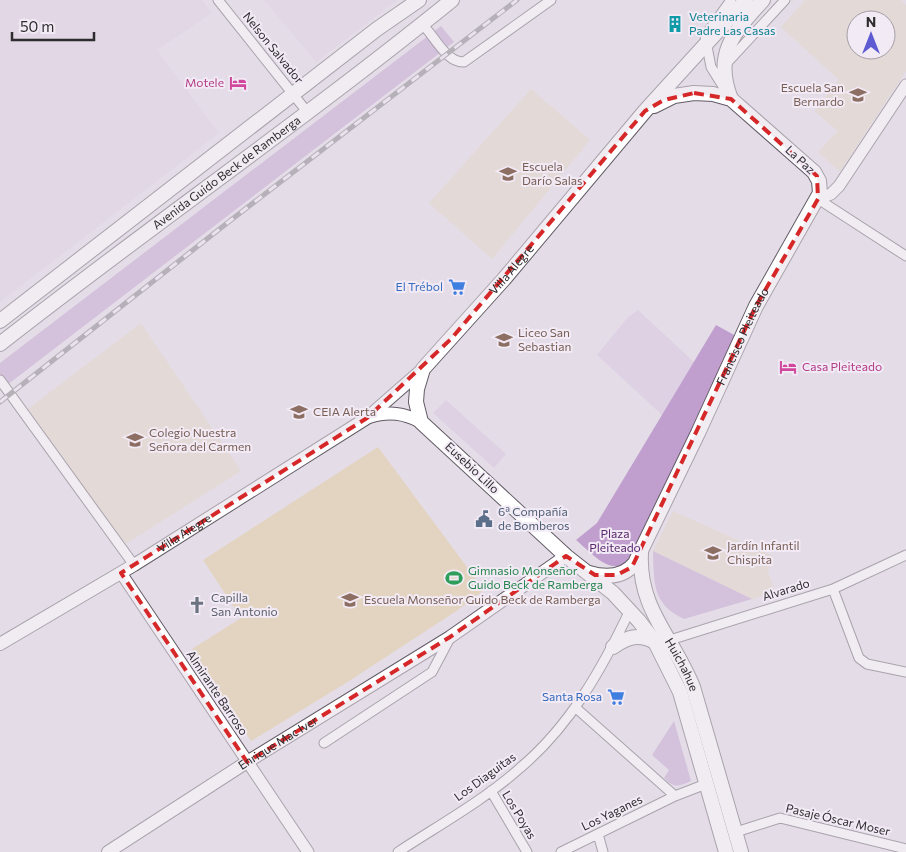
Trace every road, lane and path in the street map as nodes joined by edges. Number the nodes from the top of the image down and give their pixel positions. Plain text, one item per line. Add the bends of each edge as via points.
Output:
1 (218, 0) edge
2 (419, 0) edge
3 (452, 0) edge
4 (551, 0) edge
5 (731, 0) edge
6 (746, 0) edge
7 (763, 0) edge
8 (785, 0) edge
9 (422, 24) junction
10 (377, 29) junction
11 (706, 43) junction
12 (392, 46) junction
13 (724, 65) junction
14 (906, 85) edge
15 (295, 96) junction
16 (731, 99) junction
17 (645, 111) junction
18 (308, 113) junction
19 (818, 199) junction
20 (906, 256) edge
21 (0, 321) edge
22 (0, 344) edge
23 (423, 369) junction
24 (0, 380) edge
25 (367, 418) junction
26 (421, 422) junction
27 (641, 552) junction
28 (906, 555) edge
29 (566, 556) junction
30 (134, 565) junction
31 (121, 573) junction
32 (588, 573) junction
33 (833, 589) junction
34 (630, 610) junction
35 (450, 637) junction
36 (670, 640) junction
37 (655, 642) junction
38 (0, 644) edge
39 (612, 647) junction
40 (906, 672) edge
41 (576, 708) junction
42 (324, 743) dead end
43 (247, 762) junction
44 (720, 780) junction
45 (706, 784) junction
46 (491, 791) junction
47 (675, 796) junction
48 (736, 832) junction
49 (598, 834) junction
50 (906, 849) edge
51 (306, 851) edge
52 (108, 852) edge
53 (398, 852) edge
54 (527, 852) edge
55 (561, 852) edge
56 (603, 852) edge
57 (726, 852) edge
58 (741, 852) edge

1 - 15 street, Nelson Salvador
2 - 10 main road, Avenida Guido Beck de Ramberga
3 - 9 main road, Avenida Guido Beck de Ramberga
4 - 9 street via 464,62 450,57
5 - 11 street via 705,36
6 - 11 main road, Villa Alegre
7 - 13 main road via 730,41
8 - 13 street
9 - 12 main road, Avenida Guido Beck de Ramberga
10 - 12 main road
10 - 15 main road, Avenida Guido Beck de Ramberga
11 - 16 street via 711,67
11 - 17 main road, Villa Alegre
12 - 18 main road, Avenida Guido Beck de Ramberga
13 - 16 main road
14 - 19 street, Francisco Pleiteado via 839,186 831,194
15 - 18 street, Nelson Salvador
15 - 21 main road, Avenida Guido Beck de Ramberga
16 - 17 main road, Villa Alegre via 704,92 684,94
16 - 19 main road, La Paz via 814,172 820,186
17 - 23 main road, Villa Alegre via 504,279
18 - 22 main road, Avenida Guido Beck de Ramberga
19 - 20 street
19 - 27 main road, Francisco Pleiteado via 756,306
23 - 25 main road, Villa Alegre
23 - 26 main road via 416,402
24 - 30 street
25 - 26 main road, Villa Alegre via 392,413
25 - 30 main road, Villa Alegre
26 - 29 main road, Eusebio Lillo
27 - 32 main road, Francisco Pleiteado via 632,567 623,574 602,576
27 - 36 main road, Huichahue via 644,591 651,610
28 - 33 street, Alvarado
29 - 32 main road, Eusebio Lillo
29 - 35 main road, Enrique Mac Iver
30 - 31 main road, Villa Alegre
31 - 38 main road, Villa Alegre
31 - 43 street, Almirante Barroso
32 - 34 main road, Eusebio Lillo
33 - 36 street, Alvarado
33 - 40 street via 859,658 867,664
34 - 37 main road, Huichahue
34 - 39 street
35 - 42 street, Enrique Mac Iver via 432,672
35 - 43 main road, Enrique Mac Iver
36 - 44 main road, Huichahue via 695,693
37 - 39 main road via 645,637 632,637
37 - 45 main road, Huichahue via 680,692
39 - 41 street
41 - 46 street, Los Diaguitas via 534,756
41 - 47 street
43 - 51 street, Almirante Barroso
43 - 52 main road, Enrique Mac Iver
44 - 45 street
44 - 48 main road, Huichahue
45 - 47 street
45 - 57 main road, Huichahue
46 - 53 street, Los Diaguitas
46 - 54 street, Los Poyas
47 - 49 street, Los Yaganes
48 - 50 street, Pasaje Óscar Moser via 780,818
48 - 58 main road, Huichahue
49 - 55 street, Los Yaganes
49 - 56 street

